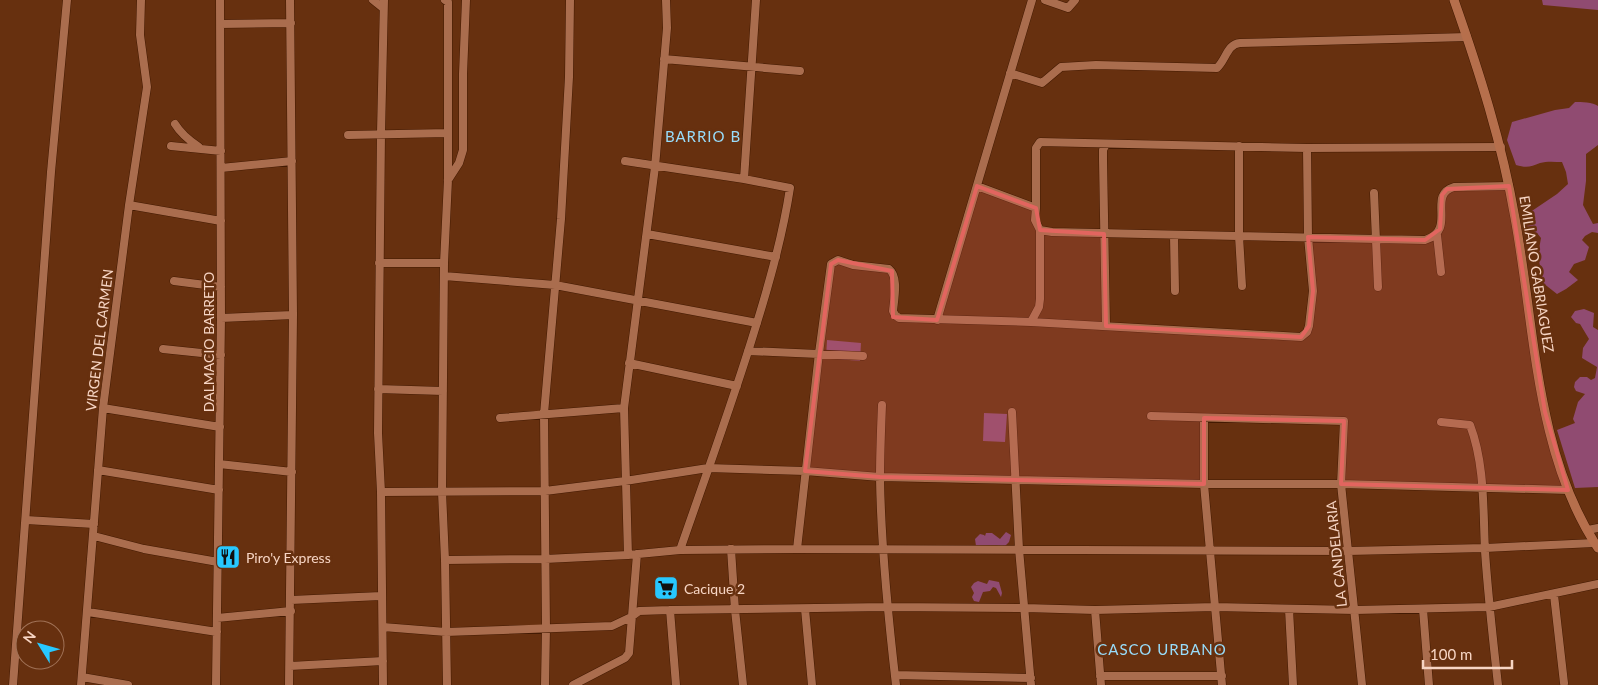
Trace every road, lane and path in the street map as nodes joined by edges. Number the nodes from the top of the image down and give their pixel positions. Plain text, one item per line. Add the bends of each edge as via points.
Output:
1 (67, 0) edge
2 (141, 0) edge
3 (220, 0) edge
4 (290, 0) edge
5 (373, 0) edge
6 (445, 0) edge
7 (466, 0) edge
8 (570, 0) edge
9 (666, 0) edge
10 (756, 0) edge
11 (1032, 0) edge
12 (1045, 0) edge
13 (1075, 0) edge
14 (1454, 0) edge
15 (384, 4) edge
16 (291, 23) junction
17 (220, 24) junction
18 (1467, 37) junction
19 (664, 59) junction
20 (751, 68) junction
21 (800, 71) dead end
22 (1010, 73) junction
23 (175, 124) dead end
24 (381, 133) junction
25 (448, 133) junction
26 (348, 135) dead end
27 (1106, 144) junction
28 (171, 146) dead end
29 (1239, 146) junction
30 (1501, 147) junction
31 (201, 148) junction
32 (1307, 148) junction
33 (221, 151) junction
34 (292, 161) junction
35 (625, 161) dead end
36 (655, 167) junction
37 (221, 168) junction
38 (744, 179) junction
39 (448, 180) junction
40 (977, 186) junction
41 (1508, 186) junction
42 (1374, 193) dead end
43 (129, 205) junction
44 (1036, 208) junction
45 (221, 221) junction
46 (1040, 230) junction
47 (647, 234) junction
48 (1104, 234) junction
49 (1437, 235) junction
50 (1174, 236) junction
51 (1239, 236) junction
52 (1308, 237) junction
53 (1377, 239) junction
54 (776, 257) junction
55 (379, 263) junction
56 (444, 263) junction
57 (1441, 272) dead end
58 (444, 276) junction
59 (174, 281) dead end
60 (556, 285) junction
61 (1242, 286) dead end
62 (221, 287) junction
63 (1378, 287) dead end
64 (1176, 291) dead end
65 (638, 300) junction
66 (293, 315) junction
67 (221, 318) junction
68 (937, 320) junction
69 (1031, 322) junction
70 (757, 323) junction
71 (1106, 326) junction
72 (163, 349) dead end
73 (748, 351) junction
74 (819, 353) junction
75 (221, 355) junction
76 (864, 356) dead end
77 (629, 363) junction
78 (737, 386) junction
79 (378, 389) junction
80 (443, 391) junction
81 (882, 405) dead end
82 (103, 408) junction
83 (624, 408) junction
84 (1012, 412) dead end
85 (544, 414) junction
86 (1151, 416) dead end
87 (500, 418) dead end
88 (1204, 418) junction
89 (1441, 422) dead end
90 (220, 426) junction
91 (219, 464) junction
92 (708, 468) junction
93 (98, 470) junction
94 (805, 471) junction
95 (292, 472) junction
96 (880, 477) junction
97 (1015, 480) junction
98 (625, 481) junction
99 (1204, 484) junction
100 (1341, 484) junction
101 (1483, 488) junction
102 (219, 490) junction
103 (1568, 490) junction
104 (545, 491) junction
105 (381, 492) junction
106 (442, 492) junction
107 (26, 520) junction
108 (94, 524) junction
109 (1598, 528) edge
110 (1588, 530) junction
111 (94, 536) junction
112 (1596, 546) edge
113 (1485, 548) junction
114 (731, 549) junction
115 (797, 549) junction
116 (883, 549) junction
117 (1019, 549) junction
118 (680, 550) junction
119 (1210, 550) junction
120 (1348, 551) junction
121 (637, 554) junction
122 (628, 555) junction
123 (545, 559) junction
124 (445, 560) junction
125 (218, 562) junction
126 (1598, 584) edge
127 (1554, 595) junction
128 (381, 596) junction
129 (291, 600) junction
130 (887, 607) junction
131 (1214, 607) junction
132 (1025, 608) junction
133 (1489, 608) junction
134 (805, 609) junction
135 (1289, 609) junction
136 (1422, 609) junction
137 (670, 610) junction
138 (735, 610) junction
139 (1095, 610) junction
140 (1355, 610) junction
141 (291, 611) junction
142 (88, 612) junction
143 (631, 617) junction
144 (218, 618) junction
145 (383, 627) junction
146 (546, 628) junction
147 (217, 632) junction
148 (446, 632) junction
149 (383, 661) junction
150 (290, 666) junction
151 (895, 675) junction
152 (1100, 676) junction
153 (1222, 676) junction
154 (82, 681) edge
155 (1031, 682) edge
156 (1564, 683) dead end
157 (13, 685) edge
158 (128, 685) edge
159 (216, 685) edge
160 (289, 685) edge
161 (383, 685) edge
162 (447, 685) edge
163 (545, 685) edge
164 (572, 685) edge
165 (676, 685) edge
166 (743, 685) edge
167 (812, 685) edge
168 (896, 685) edge
169 (1101, 685) edge
170 (1222, 685) edge
171 (1293, 685) edge
172 (1362, 685) edge
173 (1429, 685) edge
174 (1498, 685) edge

1 - 107 street
2 - 43 street, VIRGEN DEL CARMEN via 140,35 147,87
3 - 17 street, DALMACIO BARRETO
4 - 16 street
5 - 15 street
6 - 25 street via 448,2
7 - 39 street via 462,150 459,163
8 - 60 street via 569,77
9 - 19 street
10 - 20 street
11 - 22 street
12 - 13 street via 1068,8
14 - 18 main road, EMILIANO GABRIAGUEZ
15 - 24 street
16 - 17 street
16 - 34 street
17 - 33 street, DALMACIO BARRETO
18 - 22 street via 1235,43 1218,68 1061,66 1042,83
18 - 30 main road, EMILIANO GABRIAGUEZ
19 - 20 street
19 - 36 street
20 - 21 street
20 - 38 street
22 - 40 street
23 - 31 street via 188,140
24 - 25 street
24 - 26 street
24 - 55 street
25 - 39 street
27 - 29 street
27 - 44 street via 1040,142 1036,148
27 - 48 street via 1103,150
28 - 31 street
29 - 32 street
29 - 51 street
30 - 32 street
30 - 41 main road, EMILIANO GABRIAGUEZ
31 - 33 street
32 - 52 street
33 - 37 street, DALMACIO BARRETO
34 - 37 street
34 - 66 street
35 - 36 street
36 - 38 street
36 - 47 street
37 - 45 street, DALMACIO BARRETO
38 - 54 street via 790,188
39 - 56 street
40 - 44 street
40 - 68 street
41 - 49 street via 1448,189 1442,195
41 - 103 main road, EMILIANO GABRIAGUEZ via 1545,412
42 - 53 street
43 - 45 street
43 - 82 street, VIRGEN DEL CARMEN
44 - 46 street via 1035,220
45 - 62 street, DALMACIO BARRETO
46 - 48 street
46 - 69 street via 1040,298
47 - 54 street
47 - 65 street
48 - 50 street
48 - 71 street
49 - 53 street via 1425,240
49 - 57 street
50 - 51 street
50 - 64 street
51 - 52 street
51 - 61 street
52 - 53 street
52 - 71 street via 1312,292 1309,326 1301,337
53 - 63 street
54 - 70 street
55 - 56 street
55 - 79 street
56 - 58 street
58 - 60 street
58 - 80 street
59 - 62 street
60 - 65 street
60 - 85 street
62 - 67 street, DALMACIO BARRETO
65 - 70 street
65 - 77 street
66 - 67 street
66 - 95 street
67 - 75 street, DALMACIO BARRETO
68 - 69 street
68 - 74 street via 899,318 895,315 894,277 889,268 853,265 838,260 830,266
69 - 71 street
70 - 73 street
72 - 75 street
73 - 74 street
73 - 78 street
74 - 76 street
74 - 94 street
75 - 90 street, DALMACIO BARRETO
77 - 78 street
77 - 83 street
78 - 92 street
79 - 80 street
79 - 105 street
80 - 106 street
81 - 96 street
82 - 90 street
82 - 93 street, VIRGEN DEL CARMEN
83 - 85 street
83 - 98 street
84 - 97 street
85 - 87 street
85 - 104 street
86 - 88 street
88 - 99 street
88 - 100 street, LA CANDELARIA via 1344,421
89 - 101 street via 1470,425
90 - 91 street, DALMACIO BARRETO
91 - 95 street
91 - 102 street, DALMACIO BARRETO
92 - 94 street
92 - 98 street
92 - 118 street
93 - 102 street
93 - 108 street, VIRGEN DEL CARMEN
94 - 96 street
94 - 115 street
95 - 129 street
96 - 97 street
96 - 116 street
97 - 99 street
97 - 117 street
98 - 104 street
98 - 122 street
99 - 100 street
99 - 119 street
100 - 101 street
100 - 120 street, LA CANDELARIA
101 - 103 street
101 - 113 street
102 - 125 street, DALMACIO BARRETO
103 - 110 main road, EMILIANO GABRIAGUEZ
104 - 106 street
104 - 123 street
105 - 106 street
105 - 128 street
106 - 124 street
107 - 108 street
107 - 157 street
108 - 111 street, VIRGEN DEL CARMEN
109 - 110 street
110 - 112 main road, EMILIANO GABRIAGUEZ
111 - 125 street
111 - 142 street, VIRGEN DEL CARMEN
112 - 113 street
113 - 120 street
113 - 133 street
114 - 115 street
114 - 118 street
114 - 138 street
115 - 116 street
116 - 117 street
116 - 130 street
117 - 119 street
117 - 132 street
118 - 121 street
119 - 120 street
119 - 131 street
120 - 140 street, LA CANDELARIA
121 - 122 street
121 - 143 street
122 - 123 street
123 - 124 street
123 - 146 street
124 - 148 street
125 - 144 street, DALMACIO BARRETO
126 - 127 street
127 - 133 street
127 - 156 street
128 - 129 street
128 - 145 street
129 - 141 street
130 - 132 street
130 - 134 street
130 - 151 street
131 - 135 street
131 - 139 street
131 - 153 street
132 - 139 street
132 - 155 street
133 - 136 street
133 - 174 street
134 - 138 street
134 - 167 street
135 - 140 street
135 - 171 street
136 - 140 street
136 - 173 street
137 - 138 street
137 - 143 street via 639,611
137 - 165 street
138 - 166 street
139 - 152 street
140 - 172 street, LA CANDELARIA
141 - 144 street
141 - 150 street
142 - 147 street
142 - 154 street, VIRGEN DEL CARMEN
143 - 146 street via 612,626
143 - 164 street via 629,653 625,658
144 - 147 street, DALMACIO BARRETO
145 - 148 street
145 - 149 street
146 - 148 street
146 - 163 street
147 - 159 street, DALMACIO BARRETO
148 - 162 street
149 - 150 street
149 - 161 street
150 - 160 street
151 - 155 street
151 - 168 street
152 - 153 street
152 - 169 street
153 - 170 street
154 - 158 street

